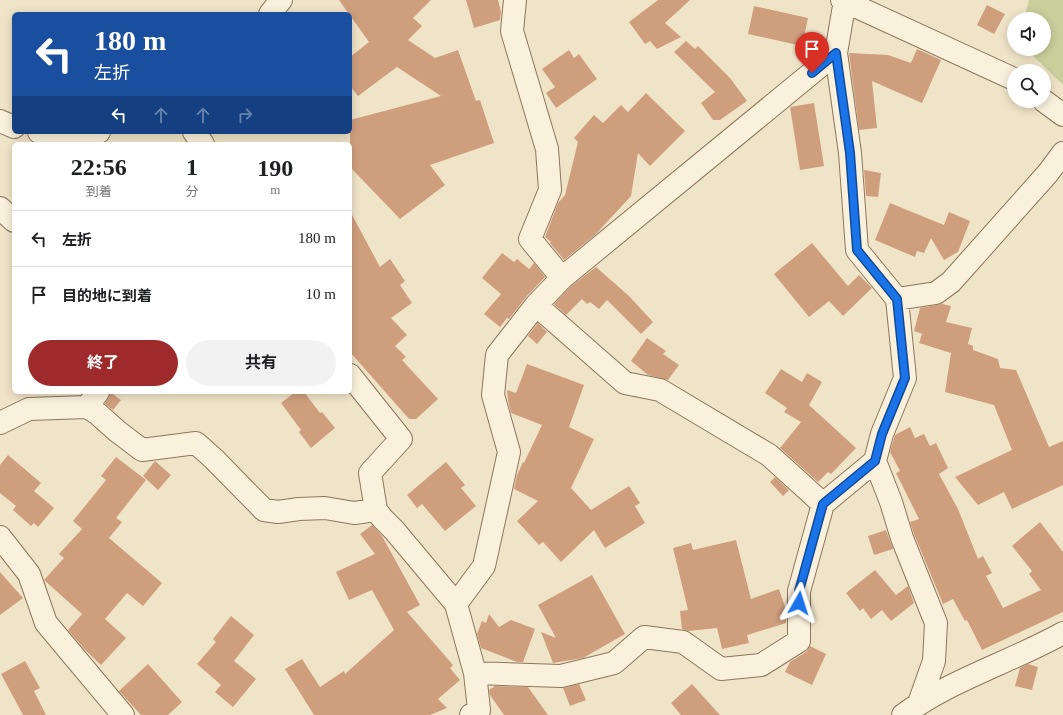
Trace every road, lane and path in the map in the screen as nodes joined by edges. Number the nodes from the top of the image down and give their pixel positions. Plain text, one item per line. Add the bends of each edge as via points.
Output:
1 (281, 0) edge
2 (515, 0) edge
3 (844, 1) edge
4 (272, 12) edge
5 (836, 53) junction
6 (1007, 76) edge
7 (1051, 106) edge
8 (1063, 115) edge
9 (0, 121) edge
10 (12, 126) edge
11 (51, 134) edge
12 (94, 134) edge
13 (1063, 153) edge
14 (0, 208) edge
15 (12, 219) edge
16 (562, 278) junction
17 (897, 299) junction
18 (536, 305) junction
19 (352, 378) edge
20 (92, 399) edge
21 (0, 423) edge
22 (875, 461) junction
23 (823, 504) junction
24 (376, 510) junction
25 (0, 537) edge
26 (456, 604) junction
27 (1063, 632) edge
28 (475, 673) junction
29 (911, 709) edge
30 (478, 713) edge
31 (123, 715) edge

1 - 4 street
2 - 16 street via 512,31 547,149 550,190 530,240
3 - 5 street
3 - 6 street
5 - 16 street
5 - 17 street via 850,153 857,250
7 - 8 street
9 - 10 street
11 - 12 street via 82,139
13 - 17 street via 951,282 936,293
14 - 15 street
16 - 18 street
17 - 22 street via 905,378 882,434
18 - 23 street via 625,383 660,390 769,455
18 - 26 street via 496,355 492,395 508,452 484,566
19 - 24 street via 401,439 370,473
20 - 21 street via 29,409
20 - 24 street via 98,414 142,450 196,443 264,510 278,512 325,508 354,513
22 - 23 street
22 - 29 street via 936,623 934,661
23 - 28 street via 799,591 799,641 761,665 721,669 684,642 644,637 614,664 561,676
24 - 26 street
25 - 31 street via 29,574 46,623
26 - 28 street
27 - 29 street via 965,678
28 - 30 street

